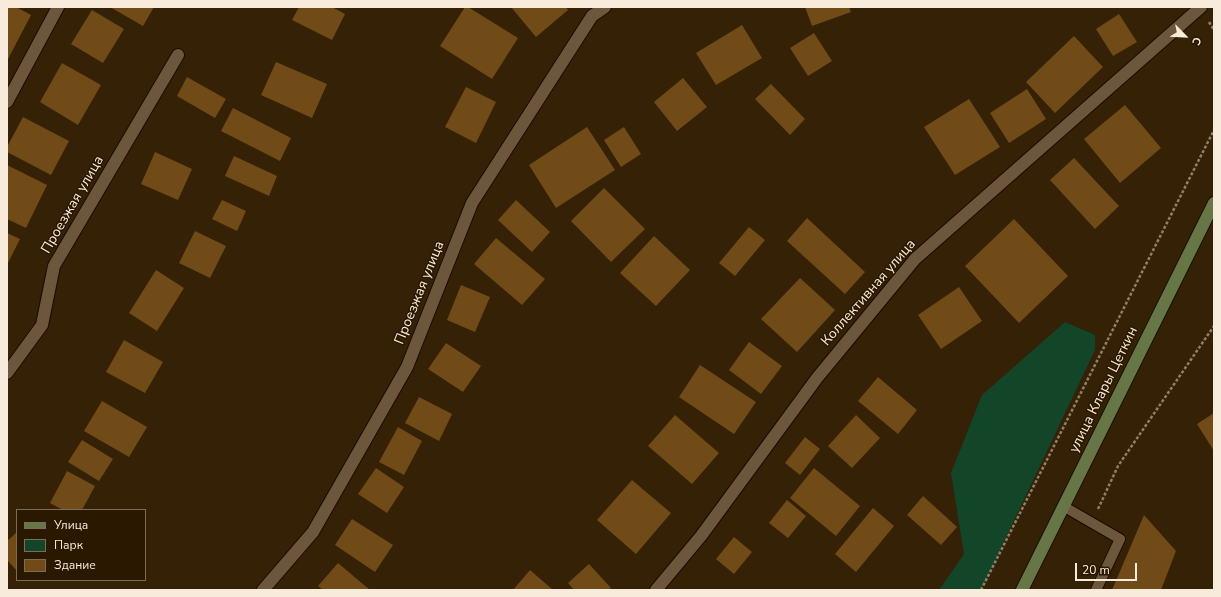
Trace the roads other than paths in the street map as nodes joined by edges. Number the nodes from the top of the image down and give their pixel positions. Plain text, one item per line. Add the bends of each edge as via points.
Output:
1 (58, 7) edge
2 (605, 7) edge
3 (1201, 7) edge
4 (178, 56) dead end
5 (7, 102) edge
6 (1214, 204) edge
7 (7, 373) edge
8 (1063, 506) junction
9 (263, 590) edge
10 (656, 590) edge
11 (1022, 590) edge
12 (1096, 590) edge

1 - 5 street
2 - 9 street, Проезжая улица via 592,16 472,202 407,367 314,532
3 - 10 street, Коллективная улица via 915,259 817,378 701,536
4 - 7 street, Проезжая улица via 54,266 42,325
6 - 8 main road, улица Клары Цеткин
8 - 11 main road, улица Клары Цеткин
8 - 12 lane via 1120,539

